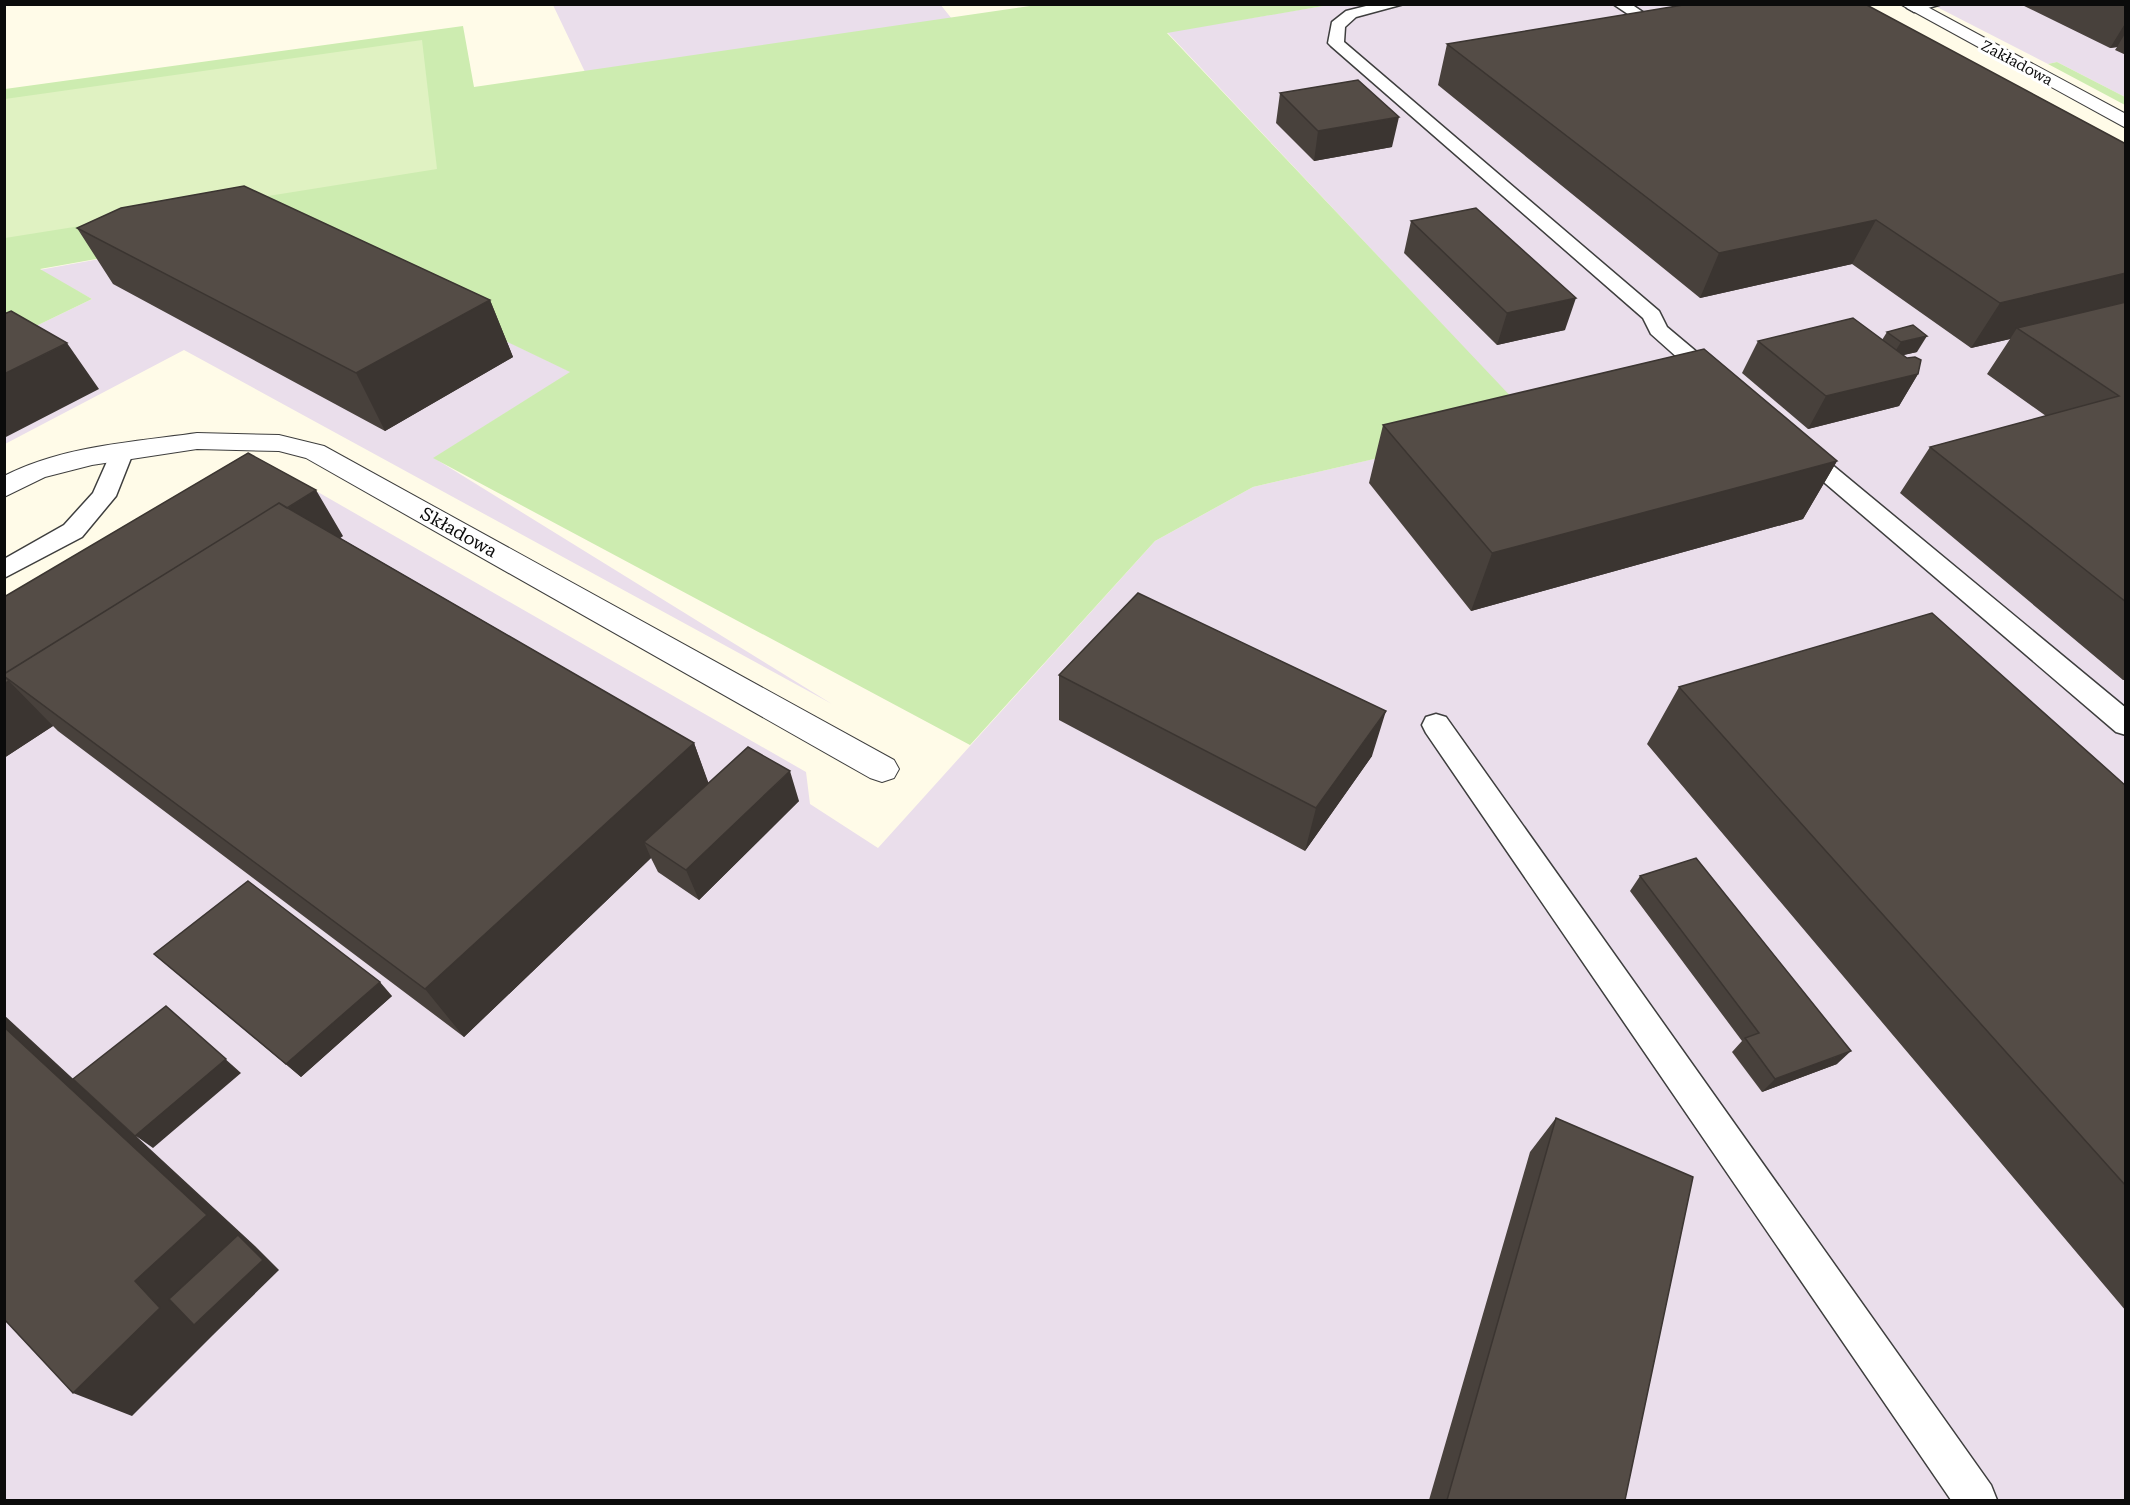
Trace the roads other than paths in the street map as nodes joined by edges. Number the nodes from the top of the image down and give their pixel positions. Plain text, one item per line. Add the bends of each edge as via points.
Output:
1 (1397, 4) edge
2 (1620, 4) edge
3 (1935, 4) edge
4 (1911, 6) edge
5 (1679, 42) edge
6 (2126, 122) edge
7 (1731, 392) edge
8 (1786, 438) edge
9 (121, 453) junction
10 (4, 488) edge
11 (4, 570) edge
12 (2126, 724) edge
13 (1436, 725) dead end
14 (882, 769) dead end
15 (1976, 1500) edge

1 - 7 lane via 1351,14 1337,25 1336,43 1653,315 1658,330
2 - 5 lane
3 - 4 lane
4 - 6 street, Zakładowa
8 - 12 lane
9 - 10 street, Składowa via 36,471
9 - 11 lane via 104,496 73,531
9 - 14 street, Składowa via 197,441 279,443 315,452
13 - 15 lane

